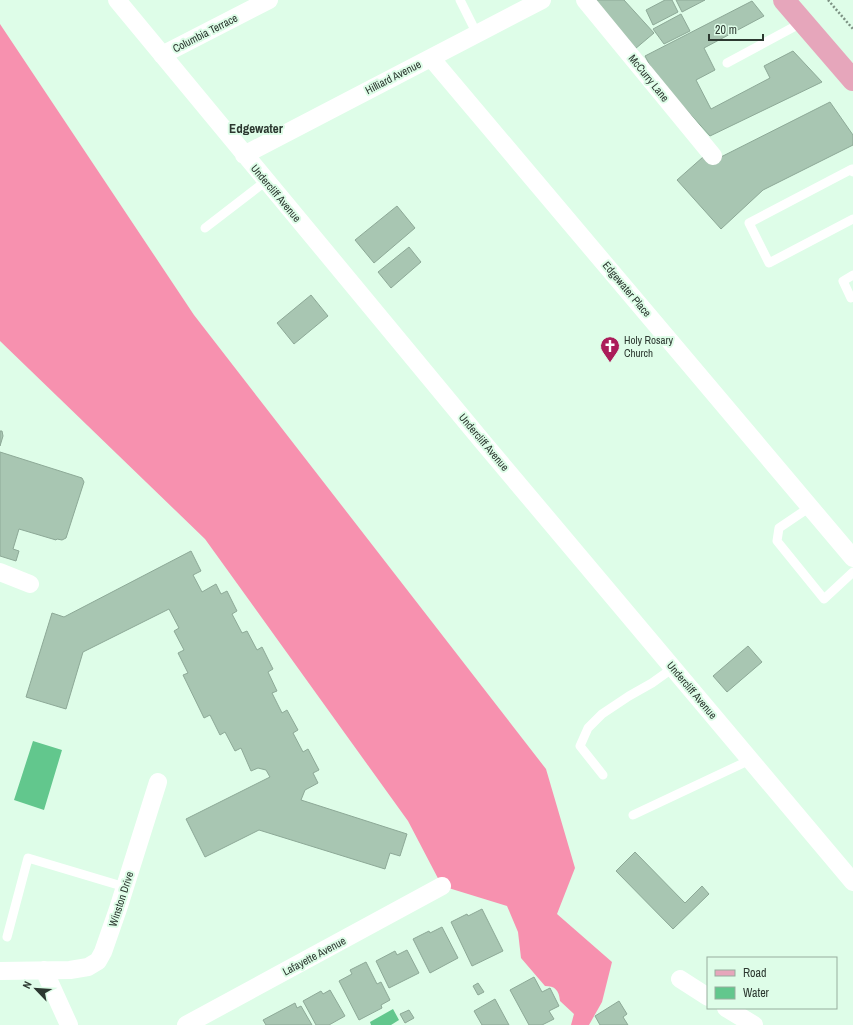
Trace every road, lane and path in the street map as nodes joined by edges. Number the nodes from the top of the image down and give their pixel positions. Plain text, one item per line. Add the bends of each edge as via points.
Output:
1 (117, 0) edge
2 (269, 0) edge
3 (460, 0) edge
4 (542, 0) edge
5 (585, 0) edge
6 (784, 0) edge
7 (828, 0) edge
8 (803, 22) junction
9 (853, 29) edge
10 (477, 34) junction
11 (162, 55) junction
12 (431, 58) junction
13 (727, 64) dead end
14 (853, 80) edge
15 (244, 155) junction
16 (713, 156) dead end
17 (853, 172) edge
18 (266, 181) junction
19 (853, 219) edge
20 (205, 228) dead end
21 (853, 275) edge
22 (850, 298) dead end
23 (810, 507) junction
24 (853, 558) edge
25 (0, 572) edge
26 (853, 572) edge
27 (30, 584) dead end
28 (673, 668) junction
29 (750, 760) junction
30 (603, 775) dead end
31 (158, 782) dead end
32 (633, 815) dead end
33 (853, 882) edge
34 (442, 886) dead end
35 (125, 887) junction
36 (7, 937) dead end
37 (44, 970) junction
38 (0, 971) edge
39 (680, 979) dead end
40 (707, 996) edge
41 (728, 1009) edge
42 (69, 1025) edge
43 (186, 1025) edge
44 (754, 1025) edge

1 - 11 street, Undercliff Avenue
2 - 11 street, Columbia Terrace
3 - 10 lane
4 - 10 street, Hilliard Avenue
5 - 16 street, McCurry Lane
6 - 8 main road
7 - 9 path
8 - 13 lane
8 - 14 main road
10 - 12 street, Hilliard Avenue
11 - 15 street, Undercliff Avenue
12 - 15 street, Hilliard Avenue
12 - 23 street, Edgewater Place
15 - 18 street, Undercliff Avenue
17 - 19 lane via 852,169 749,224 769,263
18 - 20 lane
18 - 28 street, Undercliff Avenue
21 - 22 lane via 843,280
23 - 24 street, Edgewater Place
23 - 26 lane via 779,528 777,541 824,599
25 - 27 street
28 - 29 street, Undercliff Avenue
28 - 30 lane via 602,714 588,728 580,746
29 - 32 lane
29 - 33 street, Undercliff Avenue
31 - 35 street, Winston Drive
34 - 43 street, Lafayette Avenue
35 - 36 lane via 28,858
35 - 37 street, Winston Drive via 98,961 88,967 70,970
37 - 38 street, Winston Drive
37 - 42 street
39 - 40 street
41 - 44 street

